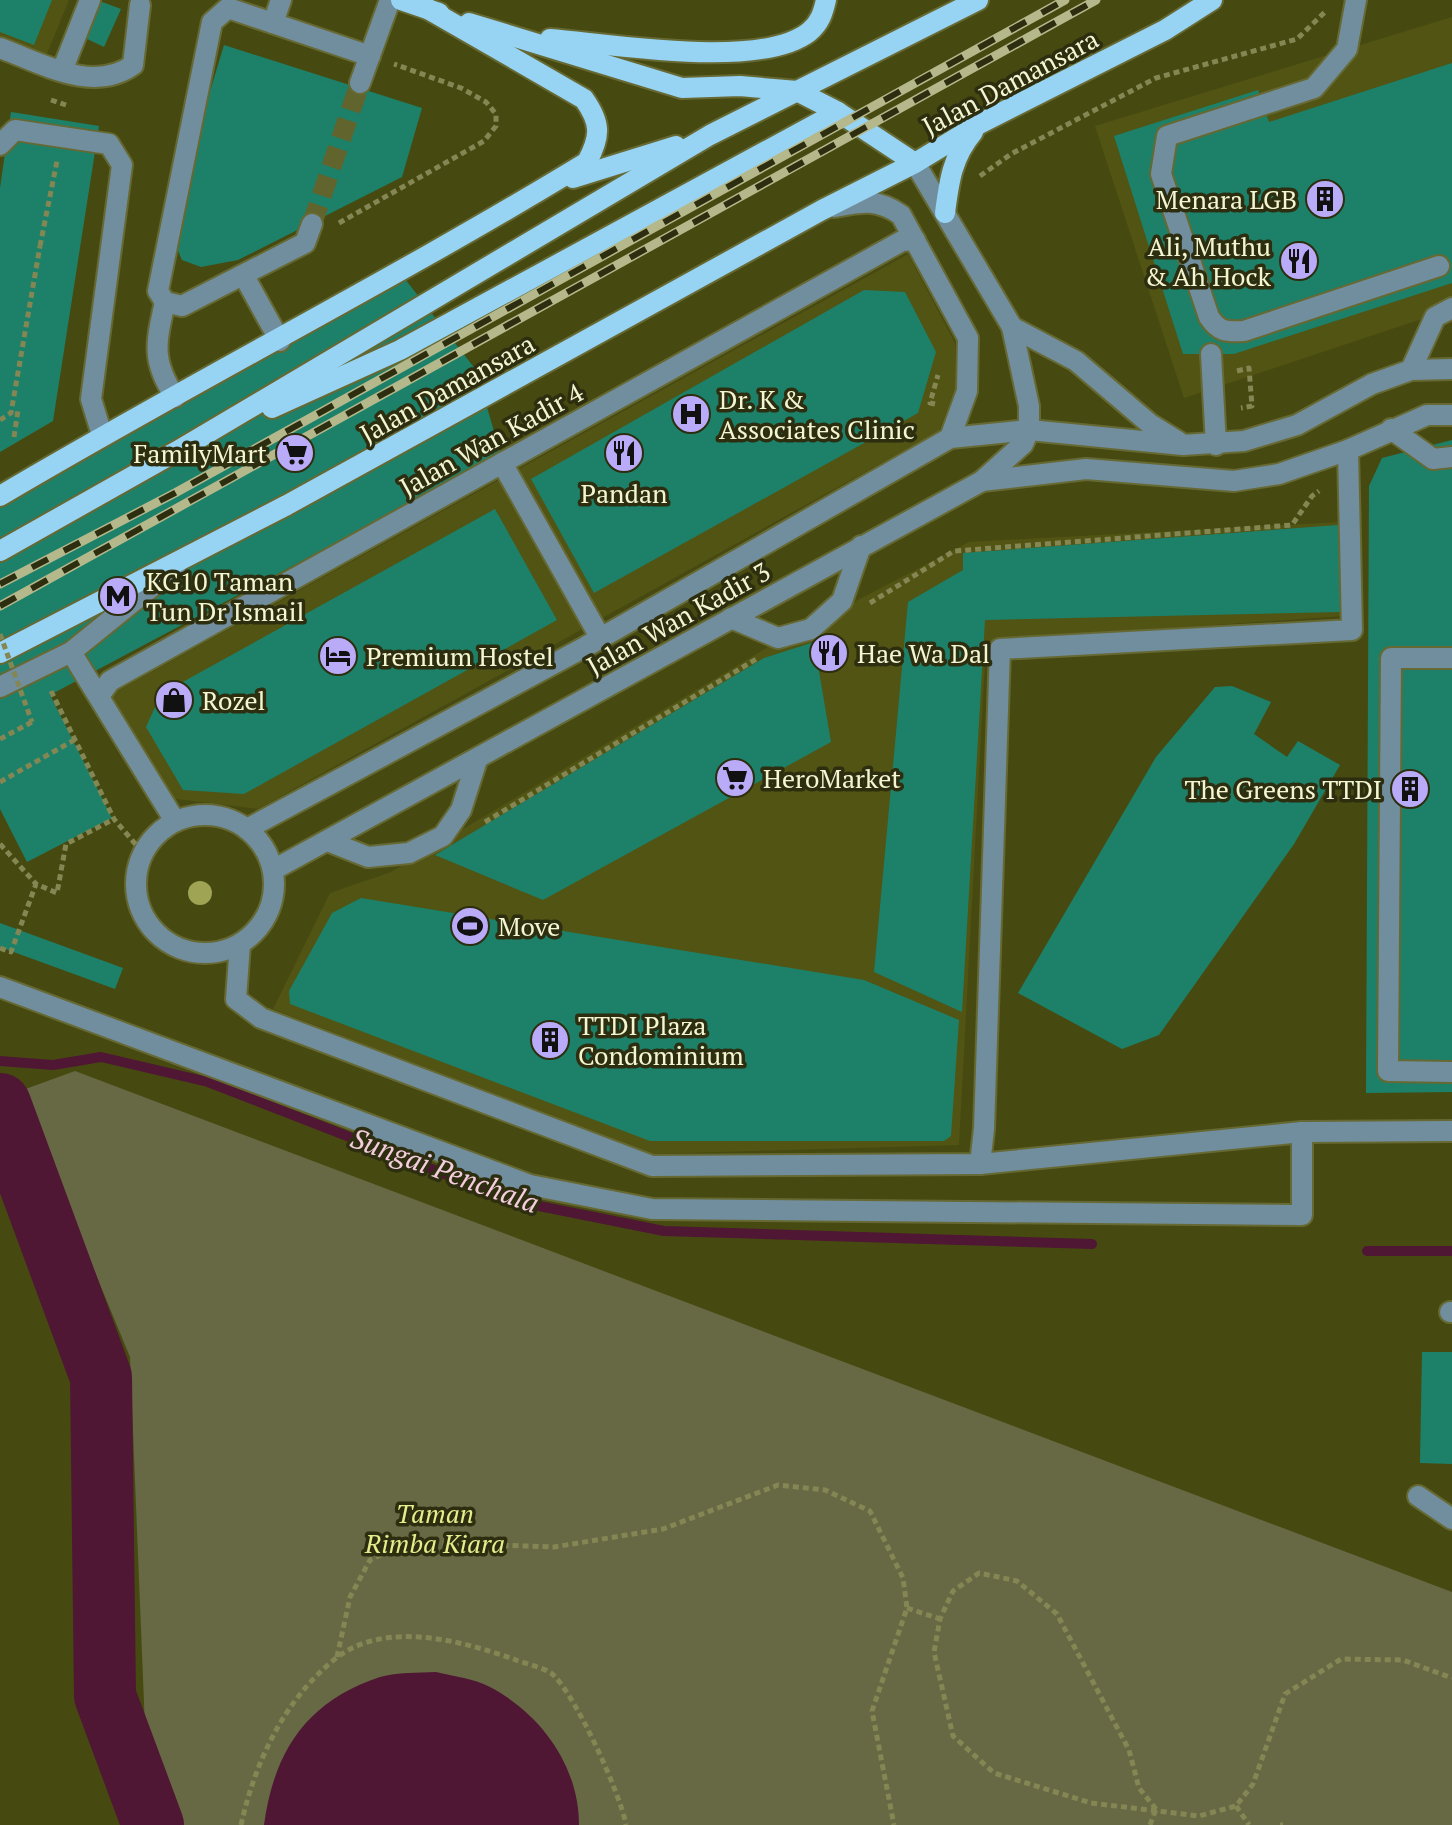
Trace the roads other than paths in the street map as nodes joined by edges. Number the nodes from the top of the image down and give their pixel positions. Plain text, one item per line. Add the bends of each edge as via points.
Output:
1 (90, 0) edge
2 (281, 0) edge
3 (390, 0) edge
4 (401, 0) edge
5 (826, 0) edge
6 (978, 0) edge
7 (1212, 0) edge
8 (1356, 0) edge
9 (140, 5) dead end
10 (428, 9) junction
11 (273, 23) junction
12 (506, 35) junction
13 (0, 48) edge
14 (370, 56) junction
15 (62, 71) junction
16 (360, 83) tunnel mouth
17 (797, 91) junction
18 (838, 112) junction
19 (981, 123) junction
20 (710, 135) junction
21 (0, 145) edge
22 (915, 163) junction
23 (549, 185) junction
24 (822, 210) junction
25 (945, 213) junction
26 (309, 233) tunnel mouth
27 (915, 240) junction
28 (1439, 266) dead end
29 (244, 276) junction
30 (165, 302) junction
31 (1452, 308) edge
32 (1012, 327) junction
33 (280, 341) junction
34 (1211, 354) dead end
35 (1452, 369) edge
36 (1411, 370) junction
37 (175, 397) junction
38 (1452, 415) edge
39 (1391, 429) junction
40 (1029, 430) junction
41 (102, 435) junction
42 (950, 438) junction
43 (1183, 445) junction
44 (1216, 445) junction
45 (179, 450) junction
46 (1348, 450) junction
47 (1452, 457) edge
48 (502, 463) junction
49 (982, 481) junction
50 (0, 496) edge
51 (861, 546) junction
52 (0, 551) edge
53 (190, 555) junction
54 (731, 618) junction
55 (600, 637) junction
56 (71, 652) junction
57 (0, 653) edge
58 (1452, 658) edge
59 (0, 687) edge
60 (99, 696) junction
61 (477, 760) junction
62 (175, 821) junction
63 (247, 829) junction
64 (330, 842) junction
65 (273, 870) junction
66 (240, 944) junction
67 (0, 987) edge
68 (1452, 1072) edge
69 (1452, 1131) edge
70 (1302, 1132) junction
71 (980, 1164) junction
72 (1418, 1496) dead end
73 (1452, 1519) edge

1 - 15 street
2 - 11 street
3 - 14 street
4 - 10 main road, Jalan Damansara
5 - 12 main road via 823,17 808,32 747,50 692,52
6 - 17 main road
7 - 19 main road, Jalan Damansara via 1165,30
8 - 28 street via 1347,49 1314,88 1167,136 1161,174 1209,317 1226,332 1244,331
9 - 15 street via 133,65 103,79
10 - 12 main road, Jalan Damansara
10 - 23 main road via 584,99 599,119 598,142 587,162
11 - 14 street
11 - 30 street via 228,8 212,22 158,291
12 - 17 main road, Jalan Damansara via 682,88
13 - 15 street
14 - 16 street
17 - 18 main road, Jalan Damansara
17 - 20 main road
18 - 22 main road, Jalan Damansara
18 - 45 main road via 400,350
19 - 22 main road, Jalan Damansara
19 - 25 main road via 959,149 950,171
20 - 23 main road
20 - 45 main road
21 - 41 street via 15,130 60,134 109,144 122,165 91,399
22 - 24 main road, Jalan Damansara
22 - 25 street
23 - 33 main road
24 - 27 street via 868,200 885,204 901,215
24 - 53 main road, Jalan Damansara
25 - 32 street
26 - 29 street
27 - 42 street via 968,338 967,391
27 - 48 street, Jalan Wan Kadir 4 via 902,241
29 - 30 street via 182,306
29 - 33 street
30 - 37 street via 158,371
31 - 36 street via 1435,317
32 - 40 street
32 - 43 street via 1076,361
33 - 37 main road
34 - 44 street
35 - 36 street, Jalan Wan Kadir 3
36 - 44 street, Jalan Wan Kadir 3 via 1372,384 1297,425
37 - 41 main road
38 - 39 street, Jalan Wan Kadir 3 via 1427,415
39 - 46 street, Jalan Wan Kadir 3
39 - 47 street via 1433,459
40 - 42 street, Jalan Wan Kadir 3
40 - 43 street, Jalan Wan Kadir 3
40 - 49 street, Jalan Wan Kadir 3 via 1015,454
41 - 50 main road
42 - 55 street, Jalan Wan Kadir 3
43 - 44 street, Jalan Wan Kadir 3
45 - 52 main road
46 - 49 street, Jalan Wan Kadir 3 via 1279,474 1234,481 1086,469
46 - 71 street via 1352,630 1000,649
48 - 55 street
48 - 60 street, Jalan Wan Kadir 4 via 110,681
49 - 51 street, Jalan Wan Kadir 3
51 - 54 street, Jalan Wan Kadir 3
51 - 54 street via 842,601 811,629 778,638
53 - 56 street
53 - 57 main road, Jalan Damansara
54 - 61 street, Jalan Wan Kadir 3
55 - 63 street, Jalan Wan Kadir 3
56 - 59 street
56 - 60 street
58 - 68 street via 1391,658 1388,1071
60 - 62 street
61 - 64 street, Jalan Wan Kadir 3
61 - 64 street via 461,810 443,836 409,853 368,857
62 - 63 street via 219,816
62 - 66 street via 143,853 136,874 144,917 176,947 219,951
63 - 65 street
64 - 65 street, Jalan Wan Kadir 3
65 - 66 street via 268,912
66 - 71 street via 236,999 261,1018 652,1166
67 - 70 street via 530,1185 652,1209 1302,1215
69 - 70 street
70 - 71 street
72 - 73 street

